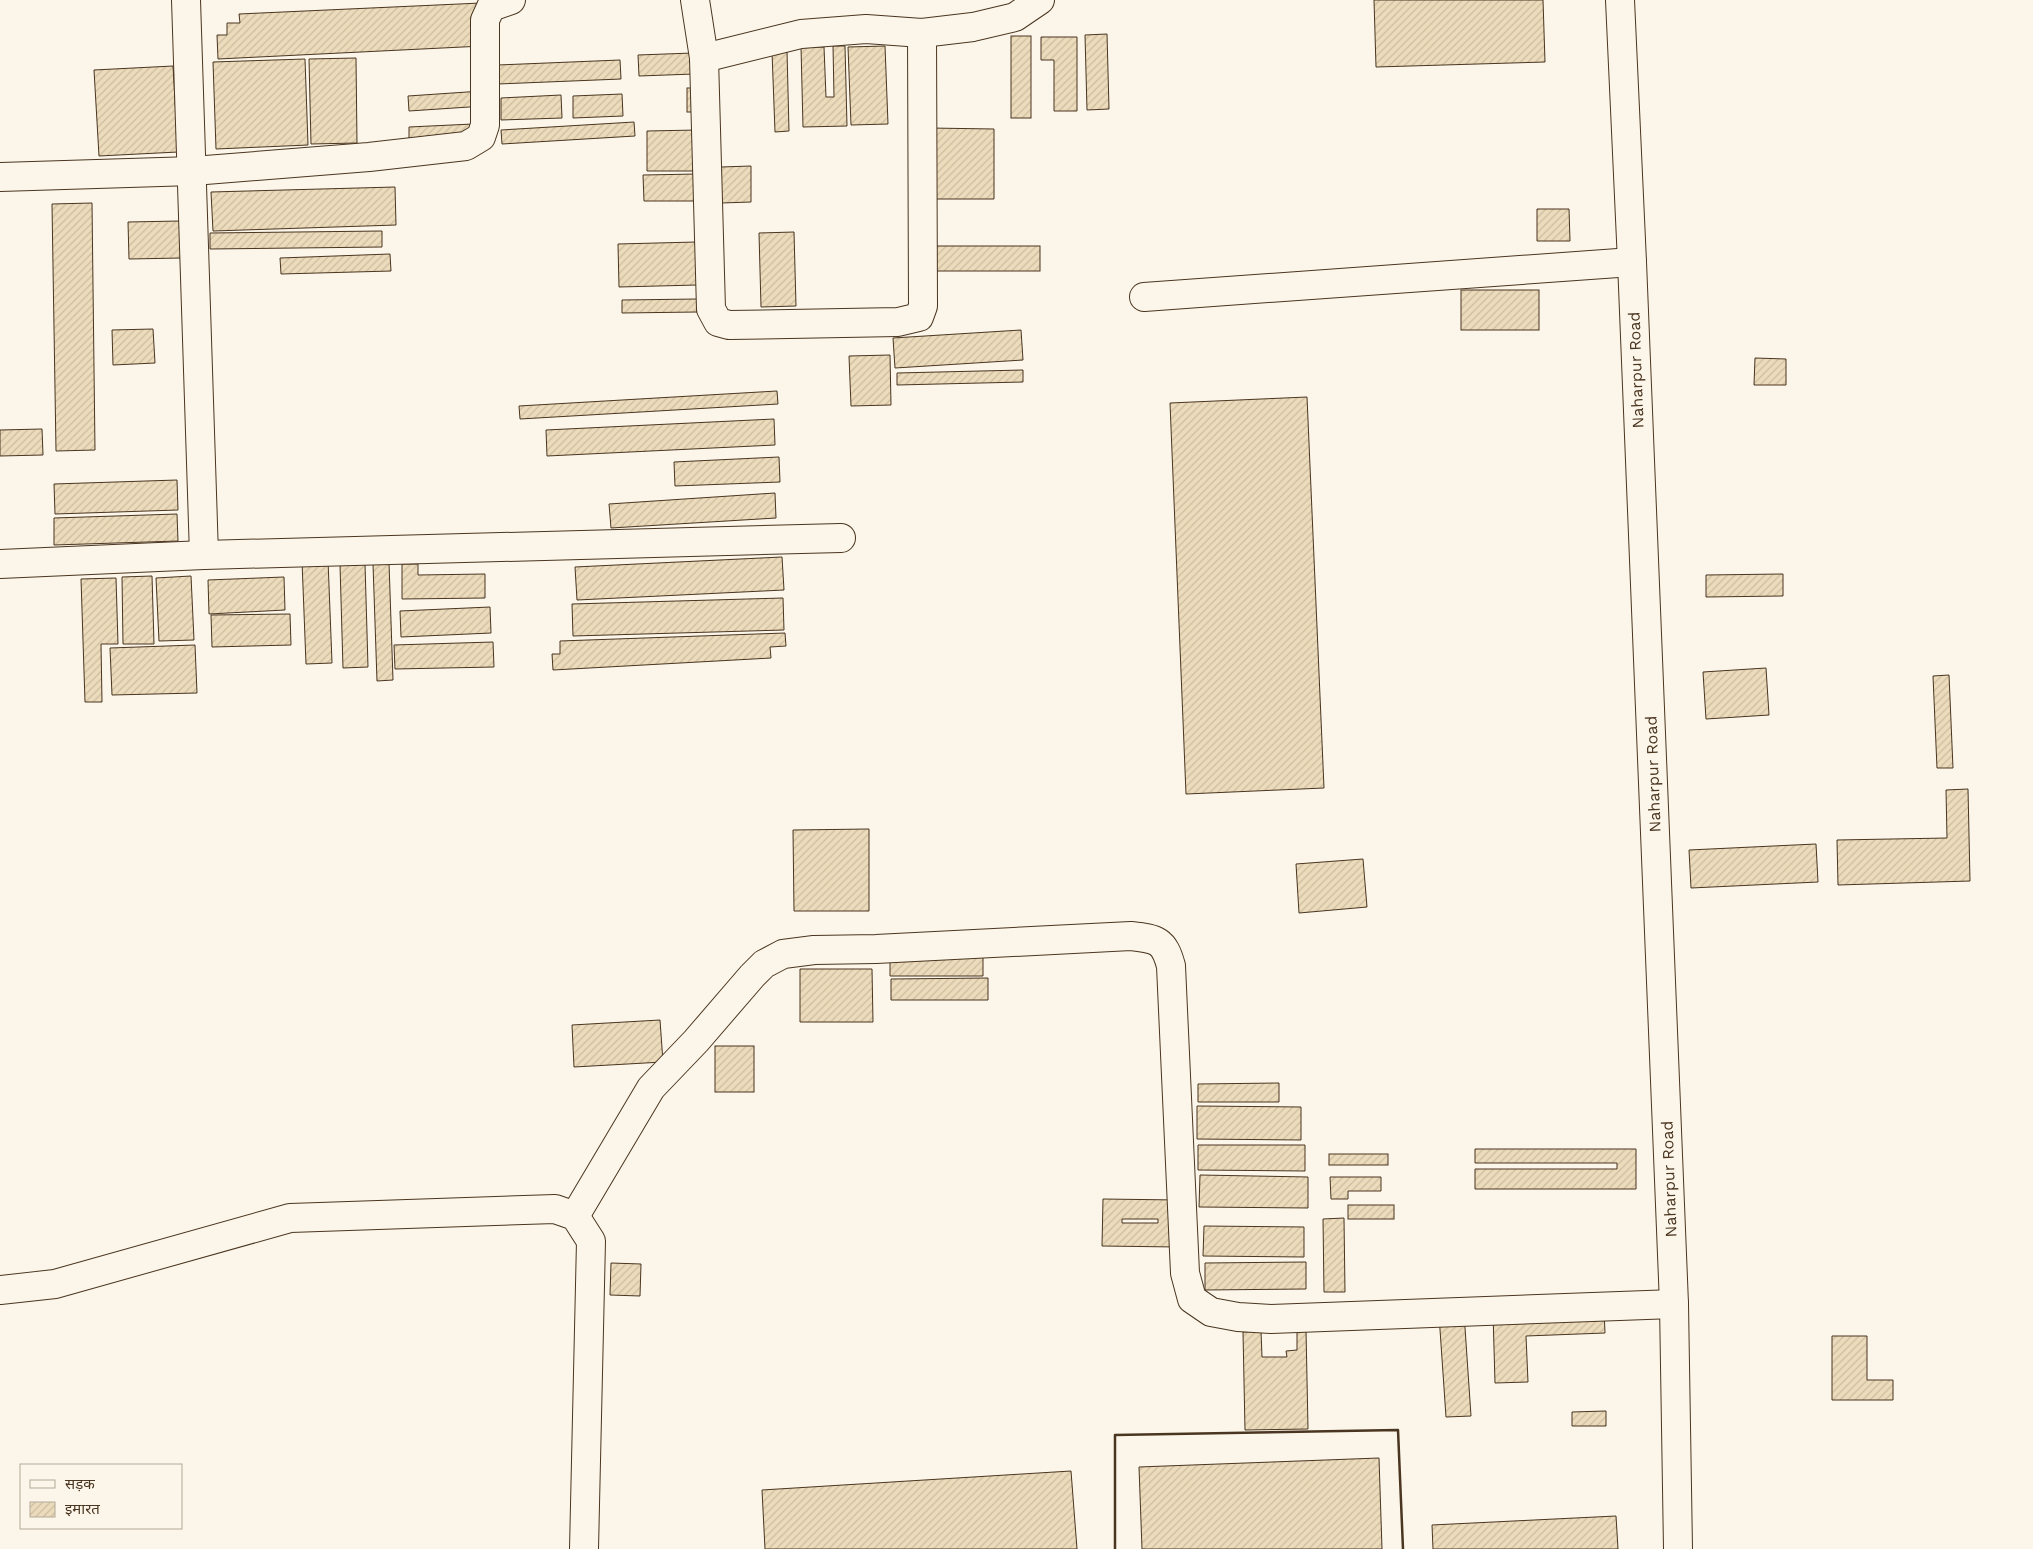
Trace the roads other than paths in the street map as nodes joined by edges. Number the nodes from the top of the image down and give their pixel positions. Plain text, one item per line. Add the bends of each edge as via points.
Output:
1 (186, 0) edge
2 (511, 0) edge
3 (695, 0) edge
4 (1040, 0) edge
5 (1620, 0) edge
6 (922, 32) junction
7 (704, 58) junction
8 (193, 171) junction
9 (0, 177) edge
10 (1632, 262) junction
11 (1144, 296) dead end
12 (840, 538) dead end
13 (204, 555) junction
14 (0, 564) edge
15 (575, 1216) junction
16 (0, 1290) edge
17 (1674, 1304) junction
18 (584, 1549) edge
19 (1678, 1549) edge

1 - 8 street
2 - 8 street via 491,6 485,20 485,124 481,137 466,146
3 - 7 street
4 - 6 street via 1015,17 973,27
5 - 10 street, Naharpur Road
6 - 7 street via 866,29 801,34
6 - 7 street via 923,306 919,317 898,322 729,325 718,322 711,309 710,294
8 - 9 street
8 - 13 street
10 - 11 street
10 - 17 street, Naharpur Road
12 - 13 street
13 - 14 street
15 - 16 street via 555,1209 290,1218 55,1284
15 - 17 street via 651,1088 764,964 784,954 814,950 1131,936 1161,944 1167,950 1171,966 1185,1274 1192,1299 1211,1312 1271,1319
15 - 18 street via 591,1241
17 - 19 street, Naharpur Road

